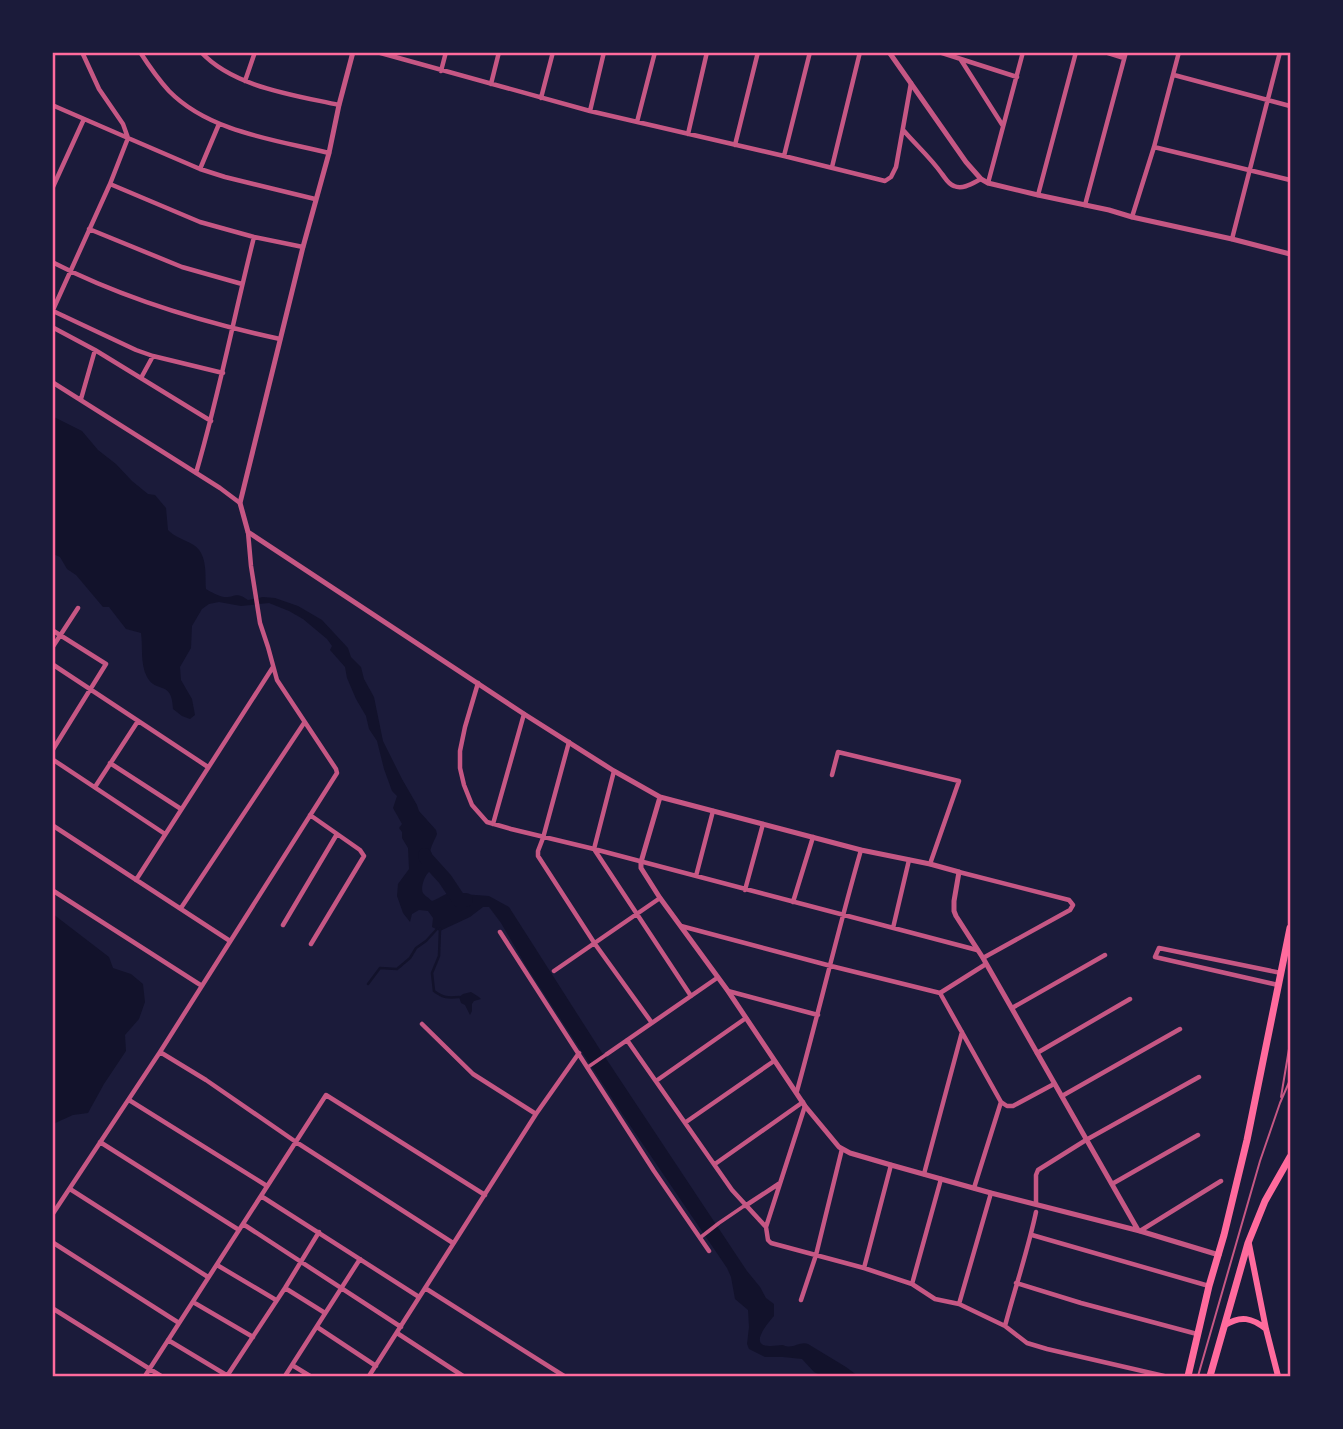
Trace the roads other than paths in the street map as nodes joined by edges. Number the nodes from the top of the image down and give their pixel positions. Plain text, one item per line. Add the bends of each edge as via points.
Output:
1 (82, 52) edge
2 (139, 52) edge
3 (201, 52) edge
4 (255, 52) edge
5 (353, 52) edge
6 (377, 52) edge
7 (446, 52) edge
8 (499, 52) edge
9 (553, 52) edge
10 (604, 52) edge
11 (655, 52) edge
12 (707, 52) edge
13 (758, 52) edge
14 (810, 52) edge
15 (860, 52) edge
16 (889, 52) edge
17 (939, 52) edge
18 (1023, 52) edge
19 (1076, 52) edge
20 (1105, 52) edge
21 (1179, 52) edge
22 (1280, 52) edge
23 (1125, 55) edge
24 (961, 60) junction
25 (441, 71) junction
26 (1174, 75) junction
27 (1017, 77) junction
28 (245, 81) junction
29 (911, 83) junction
30 (491, 84) junction
31 (541, 98) junction
32 (1266, 101) junction
33 (52, 105) edge
34 (339, 105) junction
35 (1290, 106) edge
36 (590, 111) junction
37 (85, 119) junction
38 (637, 122) junction
39 (219, 124) junction
40 (1003, 127) junction
41 (903, 131) junction
42 (688, 134) junction
43 (128, 138) junction
44 (735, 145) junction
45 (1154, 147) junction
46 (329, 153) junction
47 (784, 156) junction
48 (832, 168) junction
49 (200, 169) junction
50 (1250, 170) junction
51 (981, 179) junction
52 (1290, 180) edge
53 (988, 183) junction
54 (110, 184) junction
55 (52, 189) edge
56 (1038, 195) junction
57 (315, 199) junction
58 (1085, 205) junction
59 (1132, 217) junction
60 (89, 229) junction
61 (254, 237) junction
62 (1232, 239) junction
63 (303, 247) junction
64 (1290, 254) edge
65 (52, 262) edge
66 (70, 271) junction
67 (242, 284) junction
68 (53, 311) edge
69 (52, 327) edge
70 (232, 329) junction
71 (280, 339) junction
72 (95, 350) junction
73 (153, 356) junction
74 (223, 373) junction
75 (141, 379) junction
76 (52, 382) edge
77 (81, 400) junction
78 (211, 421) junction
79 (196, 473) junction
80 (240, 503) junction
81 (248, 532) junction
82 (78, 608) dead end
83 (52, 630) edge
84 (61, 635) junction
85 (52, 648) edge
86 (52, 664) edge
87 (274, 667) junction
88 (478, 683) junction
89 (92, 690) junction
90 (524, 714) junction
91 (138, 721) junction
92 (304, 723) junction
93 (569, 742) junction
94 (52, 751) edge
95 (52, 759) edge
96 (110, 763) junction
97 (208, 767) junction
98 (614, 771) junction
99 (832, 775) dead end
100 (95, 787) junction
101 (660, 797) junction
102 (181, 808) junction
103 (713, 811) junction
104 (310, 814) junction
105 (490, 823) junction
106 (763, 824) junction
107 (52, 825) edge
108 (166, 834) junction
109 (337, 834) junction
110 (813, 837) junction
111 (543, 838) junction
112 (594, 849) junction
113 (861, 850) junction
114 (909, 860) junction
115 (641, 862) junction
116 (930, 864) junction
117 (959, 872) junction
118 (696, 876) junction
119 (136, 880) junction
120 (52, 890) edge
121 (745, 890) junction
122 (660, 898) junction
123 (793, 902) junction
124 (181, 908) junction
125 (636, 914) junction
126 (842, 915) junction
127 (282, 925) dead end
128 (681, 926) junction
129 (893, 928) junction
130 (1290, 928) edge
131 (500, 932) dead end
132 (230, 941) junction
133 (312, 943) dead end
134 (595, 944) junction
135 (978, 950) junction
136 (1105, 955) dead end
137 (985, 961) junction
138 (831, 966) junction
139 (554, 971) dead end
140 (1282, 973) junction
141 (717, 978) junction
142 (1279, 985) junction
143 (202, 986) junction
144 (728, 991) junction
145 (940, 993) junction
146 (691, 996) junction
147 (1130, 999) dead end
148 (1012, 1008) junction
149 (818, 1015) junction
150 (746, 1018) junction
151 (652, 1023) junction
152 (422, 1024) dead end
153 (1180, 1028) dead end
154 (962, 1031) junction
155 (627, 1040) junction
156 (1290, 1043) edge
157 (160, 1052) junction
158 (579, 1053) junction
159 (1037, 1053) junction
160 (607, 1054) joint
161 (774, 1061) junction
162 (588, 1067) junction
163 (1199, 1077) dead end
164 (1290, 1080) edge
165 (656, 1081) junction
166 (1054, 1084) junction
167 (797, 1091) junction
168 (1062, 1096) junction
169 (129, 1100) junction
170 (1001, 1102) junction
171 (1280, 1103) junction
172 (804, 1104) junction
173 (536, 1114) junction
174 (686, 1122) junction
175 (1198, 1135) dead end
176 (1086, 1140) junction
177 (100, 1142) junction
178 (296, 1142) junction
179 (842, 1149) junction
180 (1290, 1157) edge
181 (715, 1164) junction
182 (891, 1165) junction
183 (924, 1174) junction
184 (941, 1179) junction
185 (1221, 1181) dead end
186 (781, 1182) junction
187 (1111, 1185) junction
188 (267, 1186) junction
189 (974, 1188) junction
190 (70, 1189) junction
191 (991, 1193) junction
192 (485, 1195) junction
193 (261, 1196) junction
194 (1036, 1204) junction
195 (745, 1206) junction
196 (1036, 1212) dead end
197 (52, 1216) edge
198 (243, 1224) junction
199 (766, 1227) junction
200 (239, 1230) junction
201 (1139, 1230) junction
202 (319, 1232) junction
203 (702, 1236) junction
204 (1031, 1236) junction
205 (52, 1241) edge
206 (1248, 1242) junction
207 (453, 1243) junction
208 (709, 1251) dead end
209 (816, 1255) junction
210 (1219, 1255) junction
211 (360, 1259) junction
212 (300, 1261) junction
213 (217, 1265) junction
214 (864, 1268) junction
215 (208, 1278) junction
216 (1016, 1283) junction
217 (912, 1284) junction
218 (1209, 1286) junction
219 (285, 1287) junction
220 (342, 1288) junction
221 (425, 1288) junction
222 (419, 1297) junction
223 (276, 1300) junction
224 (801, 1300) dead end
225 (193, 1302) junction
226 (959, 1304) junction
227 (52, 1308) edge
228 (325, 1313) junction
229 (179, 1323) junction
230 (1224, 1325) junction
231 (1005, 1326) junction
232 (317, 1327) junction
233 (401, 1327) junction
234 (1266, 1329) junction
235 (397, 1333) junction
236 (1198, 1334) junction
237 (253, 1337) junction
238 (168, 1339) junction
239 (292, 1365) junction
240 (376, 1366) junction
241 (149, 1369) junction
242 (228, 1376) edge
243 (145, 1377) edge
244 (161, 1377) edge
245 (285, 1377) edge
246 (310, 1377) edge
247 (369, 1377) edge
248 (463, 1377) edge
249 (564, 1377) edge
250 (1164, 1377) edge
251 (1188, 1377) edge
252 (1198, 1377) edge
253 (1210, 1377) edge
254 (1278, 1377) edge

1 - 43 street
2 - 39 street via 170,93
3 - 28 street
4 - 28 street
5 - 34 street
6 - 25 street
7 - 25 street
8 - 30 street
9 - 31 street
10 - 36 street
11 - 38 street
12 - 42 street
13 - 44 street
14 - 47 street
15 - 48 street
16 - 29 street
17 - 24 street
18 - 27 street
19 - 56 street
20 - 23 street
21 - 26 street
22 - 32 street
23 - 58 street
24 - 27 street
24 - 40 street
25 - 30 street
26 - 32 street
26 - 45 street
27 - 40 street
28 - 34 street
29 - 41 street
29 - 51 street
30 - 31 street
31 - 36 street
32 - 35 street
32 - 50 street
33 - 37 street
34 - 46 street
36 - 38 street
37 - 43 street
37 - 55 street
38 - 42 street
39 - 46 street
39 - 49 street
40 - 53 street
41 - 48 street via 889,180
41 - 51 street via 953,186
42 - 44 street
43 - 49 street
43 - 54 street
44 - 47 street
45 - 50 street
45 - 59 street
46 - 57 street
47 - 48 street
49 - 57 street
50 - 52 street
50 - 62 street
51 - 53 street
53 - 56 street
54 - 60 street
54 - 61 street via 190,218
56 - 58 street
57 - 63 street
58 - 59 street
59 - 62 street
60 - 66 street
60 - 67 street via 182,267
61 - 63 street
61 - 67 street
62 - 64 street
63 - 71 street
65 - 66 street
66 - 68 street
66 - 70 street via 163,309
67 - 70 street
68 - 73 street
69 - 72 street
70 - 71 street
70 - 74 street
71 - 80 street
72 - 75 street
72 - 77 street
73 - 74 street
73 - 75 street
74 - 78 street
75 - 78 street
76 - 77 street
77 - 79 street
78 - 79 street
79 - 80 street
80 - 81 street
81 - 87 street via 260,623
81 - 88 street
82 - 84 street
83 - 84 street
84 - 85 street
84 - 89 street via 106,664
86 - 89 street
87 - 92 street via 280,687
87 - 97 street
88 - 90 street
88 - 105 street via 465,727 460,768 472,805
89 - 91 street
89 - 94 street
90 - 93 street
90 - 105 street
91 - 96 street
91 - 97 street
92 - 104 street via 336,769
92 - 124 street
93 - 98 street
93 - 111 street
95 - 100 street
96 - 100 street
96 - 102 street
97 - 102 street
98 - 101 street
98 - 112 street
99 - 116 street via 838,752 959,781
100 - 108 street
101 - 103 street
101 - 115 street
102 - 108 street
103 - 106 street
103 - 118 street
104 - 109 street
104 - 132 street
105 - 111 street
106 - 110 street
106 - 121 street
107 - 119 street
108 - 119 street
109 - 127 street
109 - 133 street via 364,856
110 - 113 street
110 - 123 street
111 - 112 street
111 - 134 street via 538,851 541,860
112 - 115 street
112 - 125 street
113 - 114 street
113 - 126 street
114 - 116 street
114 - 129 street
115 - 118 street
115 - 122 street
116 - 117 street
117 - 135 street via 954,911
117 - 137 street via 1069,900 1073,905
118 - 121 street
119 - 124 street
120 - 143 street
121 - 123 street
122 - 125 street
122 - 128 street
123 - 126 street
124 - 132 street
125 - 134 street
125 - 146 street
126 - 129 street
126 - 138 street
128 - 138 street
128 - 141 street
129 - 135 street
130 - 140 highway
131 - 158 street
132 - 143 street
134 - 139 street
134 - 151 street
135 - 137 street
136 - 148 street
137 - 145 street
137 - 148 street
138 - 145 street
138 - 149 street
140 - 142 highway
140 - 142 street via 1159,948 1155,956
141 - 144 street
141 - 146 street
142 - 210 highway
143 - 157 street
144 - 149 street
144 - 150 street
145 - 154 street
146 - 151 street
147 - 159 street
148 - 159 street
149 - 167 street
150 - 161 street
150 - 165 street
151 - 155 street
152 - 173 street via 473,1074
153 - 168 street
154 - 170 street
154 - 183 street
155 - 160 street
155 - 165 street
156 - 171 lane
157 - 169 street
157 - 178 street
158 - 162 street
158 - 173 street
159 - 166 street
160 - 162 street
161 - 167 street
161 - 174 street
162 - 203 street via 653,1171
163 - 176 street
164 - 171 lane
165 - 174 street
166 - 168 street
166 - 170 street via 1013,1106
167 - 172 street
168 - 176 street
169 - 177 street
169 - 188 street
170 - 189 street
171 - 252 lane
172 - 179 street
172 - 181 street
172 - 186 street
173 - 192 street
174 - 181 street
175 - 187 street
176 - 187 street
176 - 194 street via 1037,1172
177 - 190 street
177 - 200 street
178 - 188 street
178 - 192 street via 327,1095
178 - 207 street
179 - 182 street
179 - 209 street
180 - 206 highway
181 - 195 street
182 - 183 street
182 - 214 street
183 - 184 street
184 - 189 street
184 - 217 street
185 - 201 street
186 - 195 street
186 - 199 street
187 - 201 street
188 - 193 street
189 - 191 street
190 - 197 street
190 - 215 street
191 - 194 street
191 - 226 street
192 - 207 street
193 - 198 street
193 - 202 street
194 - 201 street
195 - 199 street
195 - 203 street
196 - 204 street
198 - 200 street
198 - 212 street
199 - 209 street via 771,1243
200 - 213 street
201 - 210 street
202 - 211 street
202 - 212 street
203 - 208 street
204 - 216 street
204 - 218 street
205 - 229 street
206 - 230 highway
206 - 234 main road
207 - 221 street
209 - 214 street
209 - 224 street
210 - 218 highway
211 - 220 street
211 - 222 street
212 - 219 street
212 - 220 street
213 - 215 street
213 - 223 street
214 - 217 street
215 - 225 street
216 - 231 street
216 - 236 street
217 - 226 street via 934,1298
218 - 236 highway
219 - 223 street
219 - 228 street
220 - 228 street
220 - 233 street
221 - 222 street
221 - 249 street
222 - 233 street
223 - 237 street
225 - 229 street
225 - 237 street
226 - 231 street
227 - 241 street
228 - 232 street
229 - 238 street
230 - 234 main road via 1244,1318
230 - 253 highway
231 - 250 street via 1022,1340 1047,1349
232 - 239 street
232 - 240 street
233 - 235 street
234 - 254 main road
235 - 240 street
235 - 248 street
236 - 251 highway
237 - 242 street
238 - 241 street
238 - 242 street
239 - 245 street
239 - 246 street
240 - 247 street
241 - 243 street
241 - 244 street

